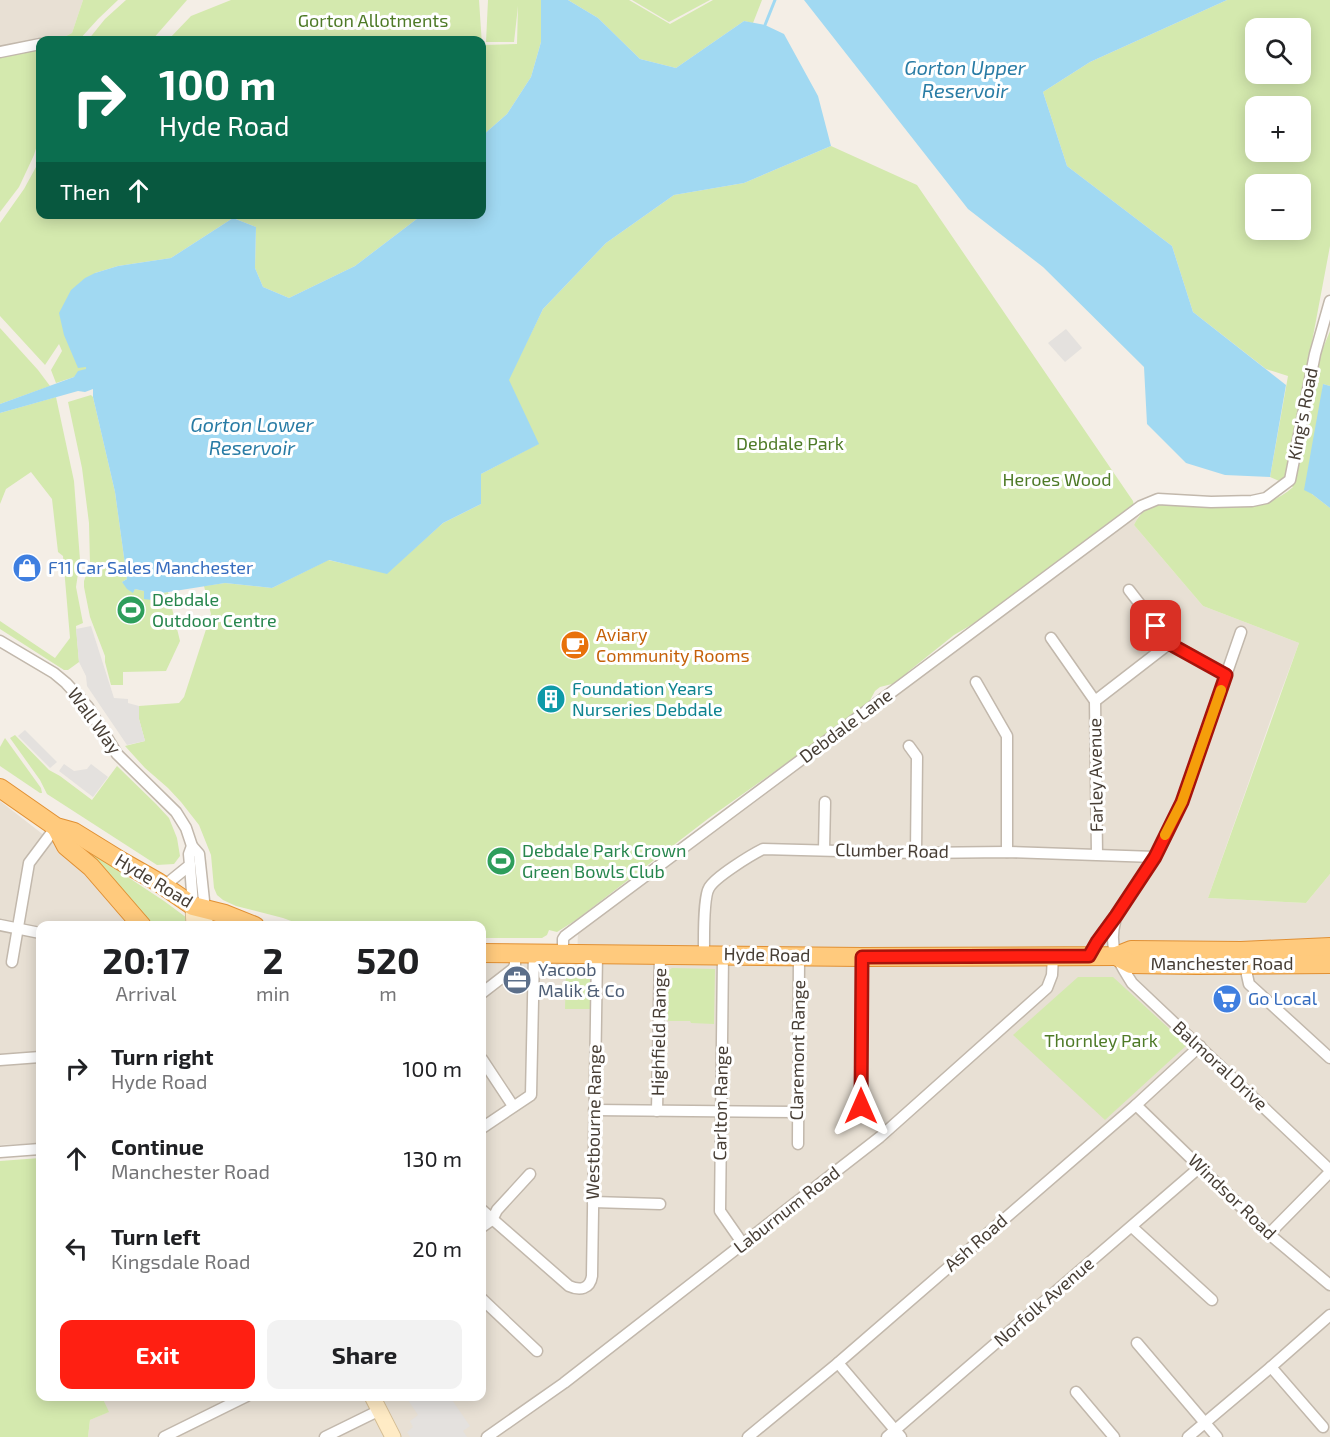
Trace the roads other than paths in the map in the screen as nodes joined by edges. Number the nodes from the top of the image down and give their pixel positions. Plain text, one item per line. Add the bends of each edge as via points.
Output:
1 (36, 45) edge
2 (0, 52) edge
3 (1330, 301) edge
4 (1141, 506) joint
5 (1129, 590) dead end
6 (1242, 632) dead end
7 (1051, 638) dead end
8 (0, 641) edge
9 (1170, 644) junction
10 (1226, 675) junction
11 (976, 682) dead end
12 (1095, 701) junction
13 (909, 746) dead end
14 (0, 788) edge
15 (825, 802) dead end
16 (56, 826) junction
17 (192, 846) junction
18 (824, 850) junction
19 (1007, 852) junction
20 (916, 853) junction
21 (1097, 855) junction
22 (1155, 857) junction
23 (190, 865) junction
24 (166, 883) junction
25 (1116, 916) junction
26 (203, 918) edge
27 (138, 921) edge
28 (242, 921) edge
29 (0, 925) edge
30 (18, 928) junction
31 (36, 932) edge
32 (1330, 947) edge
33 (486, 952) edge
34 (515, 953) junction
35 (534, 953) junction
36 (563, 953) junction
37 (597, 954) junction
38 (660, 954) junction
39 (704, 955) junction
40 (723, 955) junction
41 (799, 956) junction
42 (1053, 956) junction
43 (1089, 956) junction
44 (1116, 956) junction
45 (862, 957) junction
46 (12, 962) dead end
47 (1330, 964) edge
48 (1246, 965) junction
49 (486, 990) edge
50 (1200, 1046) junction
51 (36, 1057) edge
52 (1330, 1058) edge
53 (0, 1059) edge
54 (486, 1065) edge
55 (1136, 1105) junction
56 (513, 1106) junction
57 (861, 1106) dead end
58 (594, 1110) junction
59 (657, 1111) junction
60 (721, 1112) junction
61 (797, 1112) junction
62 (486, 1125) edge
63 (798, 1144) dead end
64 (36, 1149) edge
65 (0, 1152) edge
66 (1200, 1167) junction
67 (1330, 1171) edge
68 (530, 1174) dead end
69 (593, 1202) junction
70 (660, 1204) dead end
71 (486, 1214) edge
72 (492, 1220) junction
73 (486, 1224) edge
74 (1132, 1227) junction
75 (1269, 1234) junction
76 (743, 1244) junction
77 (1330, 1285) edge
78 (1212, 1300) dead end
79 (486, 1303) edge
80 (1330, 1315) edge
81 (1137, 1343) dead end
82 (537, 1351) dead end
83 (838, 1363) junction
84 (1270, 1367) junction
85 (1076, 1392) dead end
86 (237, 1401) edge
87 (375, 1401) edge
88 (380, 1410) junction
89 (1204, 1422) junction
90 (1323, 1427) dead end
91 (895, 1435) edge
92 (167, 1436) edge
93 (325, 1437) edge
94 (393, 1437) edge
95 (487, 1437) edge
96 (748, 1437) edge
97 (1114, 1437) edge
98 (1188, 1437) edge
99 (1217, 1437) edge

1 - 2 street
3 - 4 street, King's Road via 1315,354 1290,480 1266,498 1252,501 1158,499
4 - 36 street, Debdale Lane via 566,936
5 - 9 street
6 - 10 street
7 - 12 street, Farley Avenue
8 - 17 street, Wall Way via 66,683 88,707 117,754 176,812
9 - 10 street
9 - 12 street
10 - 22 street via 1182,802
11 - 19 street via 1007,736
12 - 21 street, Farley Avenue
13 - 20 street via 917,757
14 - 16 highway, Hyde Road
15 - 18 street
16 - 24 highway, Hyde Road
16 - 27 highway, Hyde Road via 66,846 91,867
16 - 30 street via 29,863
17 - 23 street, Wall Way
17 - 26 street, Wall Way via 199,854
18 - 20 street, Clumber Road
18 - 39 street, Clumber Road via 763,849 718,878 706,897
19 - 20 street, Clumber Road
19 - 21 street, Clumber Road
21 - 22 street, Clumber Road
22 - 25 street
23 - 24 street
23 - 26 street, Wall Way
24 - 26 highway, Hyde Road
25 - 43 street
25 - 44 street via 1112,933
26 - 28 highway, Hyde Road via 225,914
29 - 30 street
30 - 31 street
30 - 46 street
32 - 44 highway, Manchester Road via 1131,950
33 - 34 highway, Hyde Road
34 - 35 highway, Hyde Road
34 - 49 street via 513,969
35 - 36 highway, Hyde Road
35 - 56 street via 531,1095
36 - 37 highway, Hyde Road
37 - 38 highway, Hyde Road
37 - 58 street, Westbourne Range
38 - 39 highway, Hyde Road
38 - 59 street, Highfield Range
39 - 40 highway, Hyde Road
40 - 41 highway, Hyde Road
40 - 60 street, Carlton Range
41 - 45 highway, Hyde Road
41 - 61 street, Claremont Range
42 - 43 highway, Manchester Road
42 - 45 highway, Hyde Road
42 - 76 street, Laburnum Road via 1047,988 880,1137
43 - 44 highway, Manchester Road
44 - 48 highway, Manchester Road via 1131,964
44 - 50 street, Balmoral Drive via 1132,983
45 - 57 street
47 - 48 highway, Manchester Road
48 - 52 street via 1249,984
50 - 55 street, Ash Road
50 - 67 street, Balmoral Drive
51 - 53 street
54 - 56 street
55 - 66 street, Windsor Road
55 - 83 street, Ash Road
56 - 62 street
58 - 59 street
58 - 69 street, Westbourne Range
59 - 60 street
60 - 61 street
60 - 76 street, Carlton Range via 720,1211
61 - 63 street, Claremont Range
64 - 65 street
66 - 74 street, Norfolk Avenue
66 - 75 street, Windsor Road
67 - 75 street
68 - 72 street
69 - 70 street
69 - 72 street, Westbourne Range via 592,1276 585,1288 569,1286
71 - 72 street
72 - 73 street
74 - 78 street
74 - 91 street, Norfolk Avenue
75 - 77 street, Windsor Road
76 - 95 street, Laburnum Road via 564,1383
79 - 82 street
80 - 84 street
81 - 89 street
83 - 91 street
83 - 96 street, Ash Road
84 - 89 street
84 - 90 street
85 - 97 street
86 - 92 street
87 - 88 main road
88 - 93 street
88 - 94 main road
89 - 98 street
89 - 99 street

